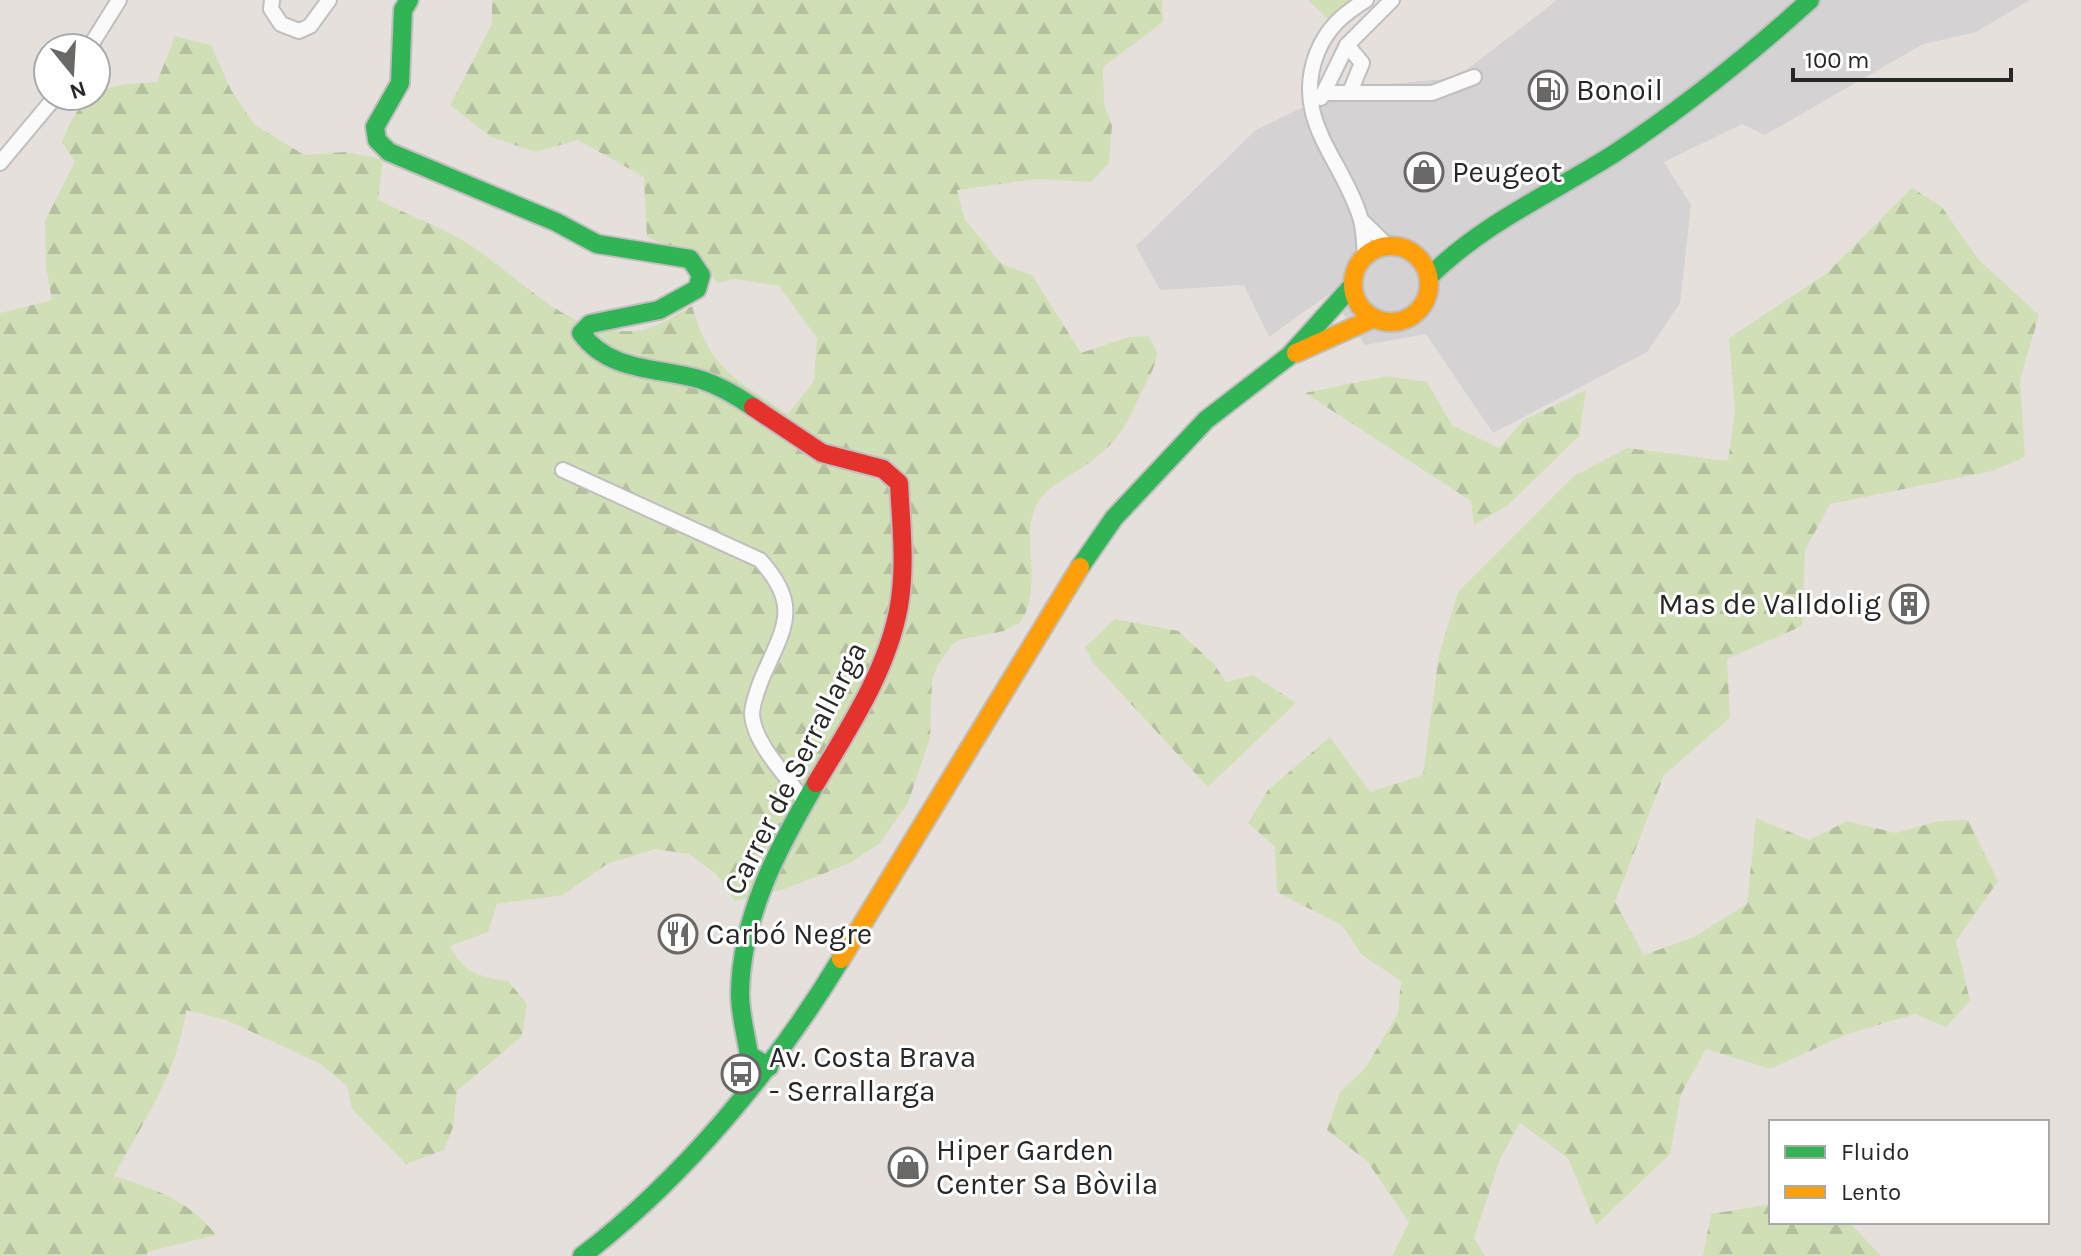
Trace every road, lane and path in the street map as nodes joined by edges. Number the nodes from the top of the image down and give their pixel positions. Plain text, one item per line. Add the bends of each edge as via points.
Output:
1 (119, 0) edge
2 (272, 0) edge
3 (329, 0) edge
4 (409, 0) edge
5 (1366, 0) edge
6 (1392, 0) edge
7 (1810, 0) edge
8 (99, 32) edge
9 (1347, 45) junction
10 (1309, 74) junction
11 (1474, 77) dead end
12 (1350, 92) junction
13 (1325, 93) junction
14 (43, 112) edge
15 (1313, 112) junction
16 (0, 163) edge
17 (1361, 220) junction
18 (1471, 237) junction
19 (1389, 247) junction
20 (1413, 253) junction
21 (1365, 257) junction
22 (1429, 277) junction
23 (1353, 285) junction
24 (1374, 318) junction
25 (1289, 356) junction
26 (563, 470) dead end
27 (803, 800) junction
28 (769, 1067) junction
29 (582, 1256) edge

1 - 8 street
2 - 3 street via 271,9 281,24 299,31 310,26
4 - 27 main road, Carrer de Serrallarga via 403,10 400,83 375,127 377,140 389,152 597,244 690,259 701,275 697,289 678,303 635,319 590,324 581,333 586,343 614,360 706,381 825,454 871,464 893,474 899,483 901,603 890,640 861,709
5 - 10 street via 1341,15 1320,45
6 - 9 street
7 - 18 main road via 1694,96 1586,171
9 - 12 street via 1362,63
9 - 13 street
10 - 13 street
10 - 15 street via 1307,99
11 - 12 street via 1432,93
12 - 13 street
13 - 15 street
14 - 16 street
15 - 17 street
17 - 19 street
17 - 21 street
18 - 20 main road
18 - 22 main road
19 - 20 main road
19 - 21 main road
20 - 22 main road
21 - 23 main road
22 - 24 main road via 1426,300 1413,316 1394,322
23 - 24 main road via 1360,307
23 - 25 main road
24 - 25 main road
25 - 28 main road via 1206,420 1114,518 1048,616 816,1000
26 - 27 street via 760,560 777,578 787,603 752,715 763,744
27 - 28 main road, Carrer de Serrallarga via 757,893 739,964 739,1018 749,1055
28 - 29 main road via 633,1217

